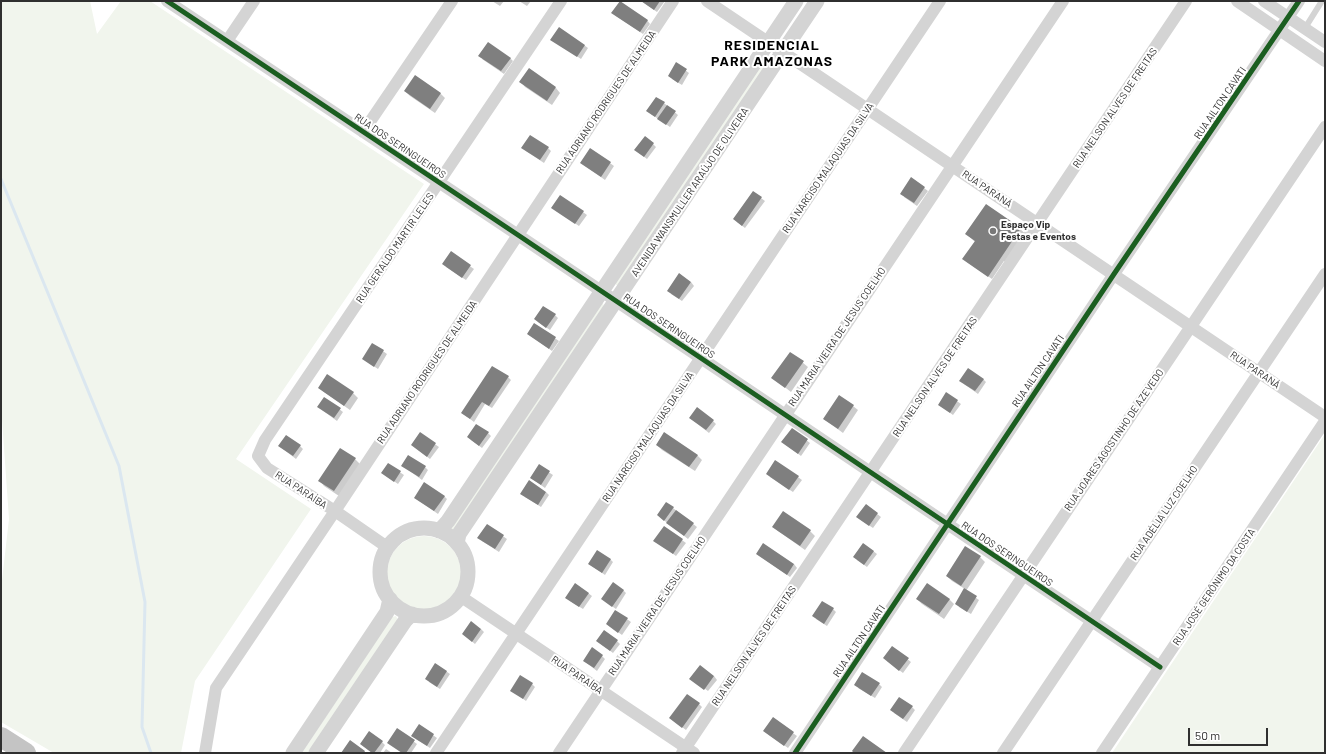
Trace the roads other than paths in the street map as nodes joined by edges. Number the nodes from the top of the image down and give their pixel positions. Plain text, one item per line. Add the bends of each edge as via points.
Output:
1 (167, 1) edge
2 (254, 1) edge
3 (452, 1) edge
4 (561, 1) edge
5 (673, 1) edge
6 (707, 1) edge
7 (796, 1) edge
8 (817, 1) edge
9 (940, 1) edge
10 (1063, 1) edge
11 (1186, 1) edge
12 (1237, 1) edge
13 (1264, 1) edge
14 (1299, 1) edge
15 (1322, 1) edge
16 (1288, 18) junction
17 (1305, 28) junction
18 (1280, 30) junction
19 (227, 41) junction
20 (1325, 42) edge
21 (769, 43) junction
22 (783, 52) junction
23 (1325, 61) edge
24 (868, 109) junction
25 (1325, 127) edge
26 (363, 132) junction
27 (952, 166) junction
28 (439, 183) junction
29 (1037, 223) junction
30 (518, 235) junction
31 (1114, 274) junction
32 (1325, 274) edge
33 (601, 292) junction
34 (616, 302) junction
35 (1191, 326) junction
36 (700, 358) junction
37 (1259, 372) junction
38 (785, 414) junction
39 (1325, 417) edge
40 (1325, 421) edge
41 (258, 456) joint
42 (871, 474) junction
43 (335, 511) junction
44 (947, 524) junction
45 (439, 531) junction
46 (456, 543) junction
47 (387, 547) junction
48 (1024, 576) junction
49 (460, 596) junction
50 (390, 599) junction
51 (412, 614) junction
52 (1092, 620) junction
53 (516, 634) junction
54 (1160, 667) junction
55 (601, 691) junction
56 (1, 737) edge
57 (687, 751) edge
58 (26, 753) edge
59 (205, 753) edge
60 (293, 753) edge
61 (316, 753) edge
62 (436, 753) edge
63 (559, 753) edge
64 (795, 753) edge
65 (904, 753) edge
66 (1003, 753) edge
67 (1102, 753) edge

1 - 19 street, RUA DOS SERINGUEIROS
2 - 19 street
3 - 26 street
4 - 28 street, RUA GERALDO MARTIR LELES
5 - 30 street, RUA ADRIANO RODRIGUES DE ALMEIDA
6 - 21 street, RUA PARANÁ
7 - 21 street, AVENIDA WANSMULLER ARAÚJO DE OLIVEIRA
8 - 22 street, AVENIDA WANSMULLER ARAÚJO DE OLIVEIRA
9 - 24 street, RUA NARCISO MALAQUIAS DA SILVA
10 - 27 street, RUA MARIA VIEIRA DE JESUS COELHO
11 - 29 street, RUA NELSON ALVES DE FREITAS
12 - 18 street
13 - 16 street
14 - 16 street, RUA AILTON CAVATI
15 - 17 lane
16 - 17 street
16 - 18 street, RUA AILTON CAVATI
17 - 20 street
18 - 23 street
18 - 31 street, RUA AILTON CAVATI
19 - 26 street, RUA DOS SERINGUEIROS
21 - 22 street, RUA PARANÁ
21 - 33 street, AVENIDA WANSMULLER ARAÚJO DE OLIVEIRA
22 - 24 street, RUA PARANÁ
22 - 34 street, AVENIDA WANSMULLER ARAÚJO DE OLIVEIRA
24 - 27 street, RUA PARANÁ
24 - 36 street, RUA NARCISO MALAQUIAS DA SILVA
25 - 35 street, RUA JOARES AGOSTINHO DE AZEVEDO
26 - 28 street, RUA DOS SERINGUEIROS
27 - 29 street, RUA PARANÁ
27 - 38 street, RUA MARIA VIEIRA DE JESUS COELHO
28 - 30 street, RUA DOS SERINGUEIROS
28 - 41 street, RUA GERALDO MARTIR LELES via 265,440
29 - 31 street, RUA PARANÁ
29 - 42 street, RUA NELSON ALVES DE FREITAS
30 - 33 street, RUA DOS SERINGUEIROS
30 - 43 street, RUA ADRIANO RODRIGUES DE ALMEIDA
31 - 35 street, RUA PARANÁ
31 - 44 street, RUA AILTON CAVATI
32 - 37 street, RUA ADÉLIA LUZ COELHO
33 - 34 street, RUA DOS SERINGUEIROS
33 - 45 street, AVENIDA WANSMULLER ARAÚJO DE OLIVEIRA
34 - 36 street, RUA DOS SERINGUEIROS
34 - 46 street, AVENIDA WANSMULLER ARAÚJO DE OLIVEIRA via 459,534
35 - 37 street, RUA PARANÁ
35 - 48 street, RUA JOARES AGOSTINHO DE AZEVEDO
36 - 38 street, RUA DOS SERINGUEIROS
36 - 53 street, RUA NARCISO MALAQUIAS DA SILVA
37 - 39 street, RUA PARANÁ
37 - 52 street, RUA ADÉLIA LUZ COELHO
38 - 42 street, RUA DOS SERINGUEIROS
38 - 55 street, RUA MARIA VIEIRA DE JESUS COELHO
40 - 54 street, RUA JOSÉ GERÔNIMO DA COSTA
41 - 43 street, RUA PARAÍBA via 267,468
42 - 44 street, RUA DOS SERINGUEIROS
42 - 57 street, RUA NELSON ALVES DE FREITAS
43 - 47 street, RUA PARAÍBA
43 - 59 street, RUA ADRIANO RODRIGUES DE ALMEIDA via 216,688
44 - 48 street, RUA DOS SERINGUEIROS
44 - 64 street, RUA AILTON CAVATI
45 - 46 street
45 - 47 street via 426,528 411,530 398,536
46 - 49 street via 462,549 468,573 466,585
47 - 50 street via 381,561 379,576 383,591
48 - 52 street, RUA DOS SERINGUEIROS
48 - 65 street, RUA JOARES AGOSTINHO DE AZEVEDO
49 - 51 street via 452,606 441,612 429,616
49 - 53 street, RUA PARAÍBA
50 - 51 street via 398,608
50 - 60 street via 387,612
51 - 61 street
52 - 54 street, RUA DOS SERINGUEIROS
52 - 66 street, RUA ADÉLIA LUZ COELHO
53 - 55 street, RUA PARAÍBA
53 - 62 street, RUA NARCISO MALAQUIAS DA SILVA
54 - 67 street, RUA JOSÉ GERÔNIMO DA COSTA
55 - 57 street, RUA PARAÍBA
55 - 63 street, RUA MARIA VIEIRA DE JESUS COELHO
56 - 58 highway

